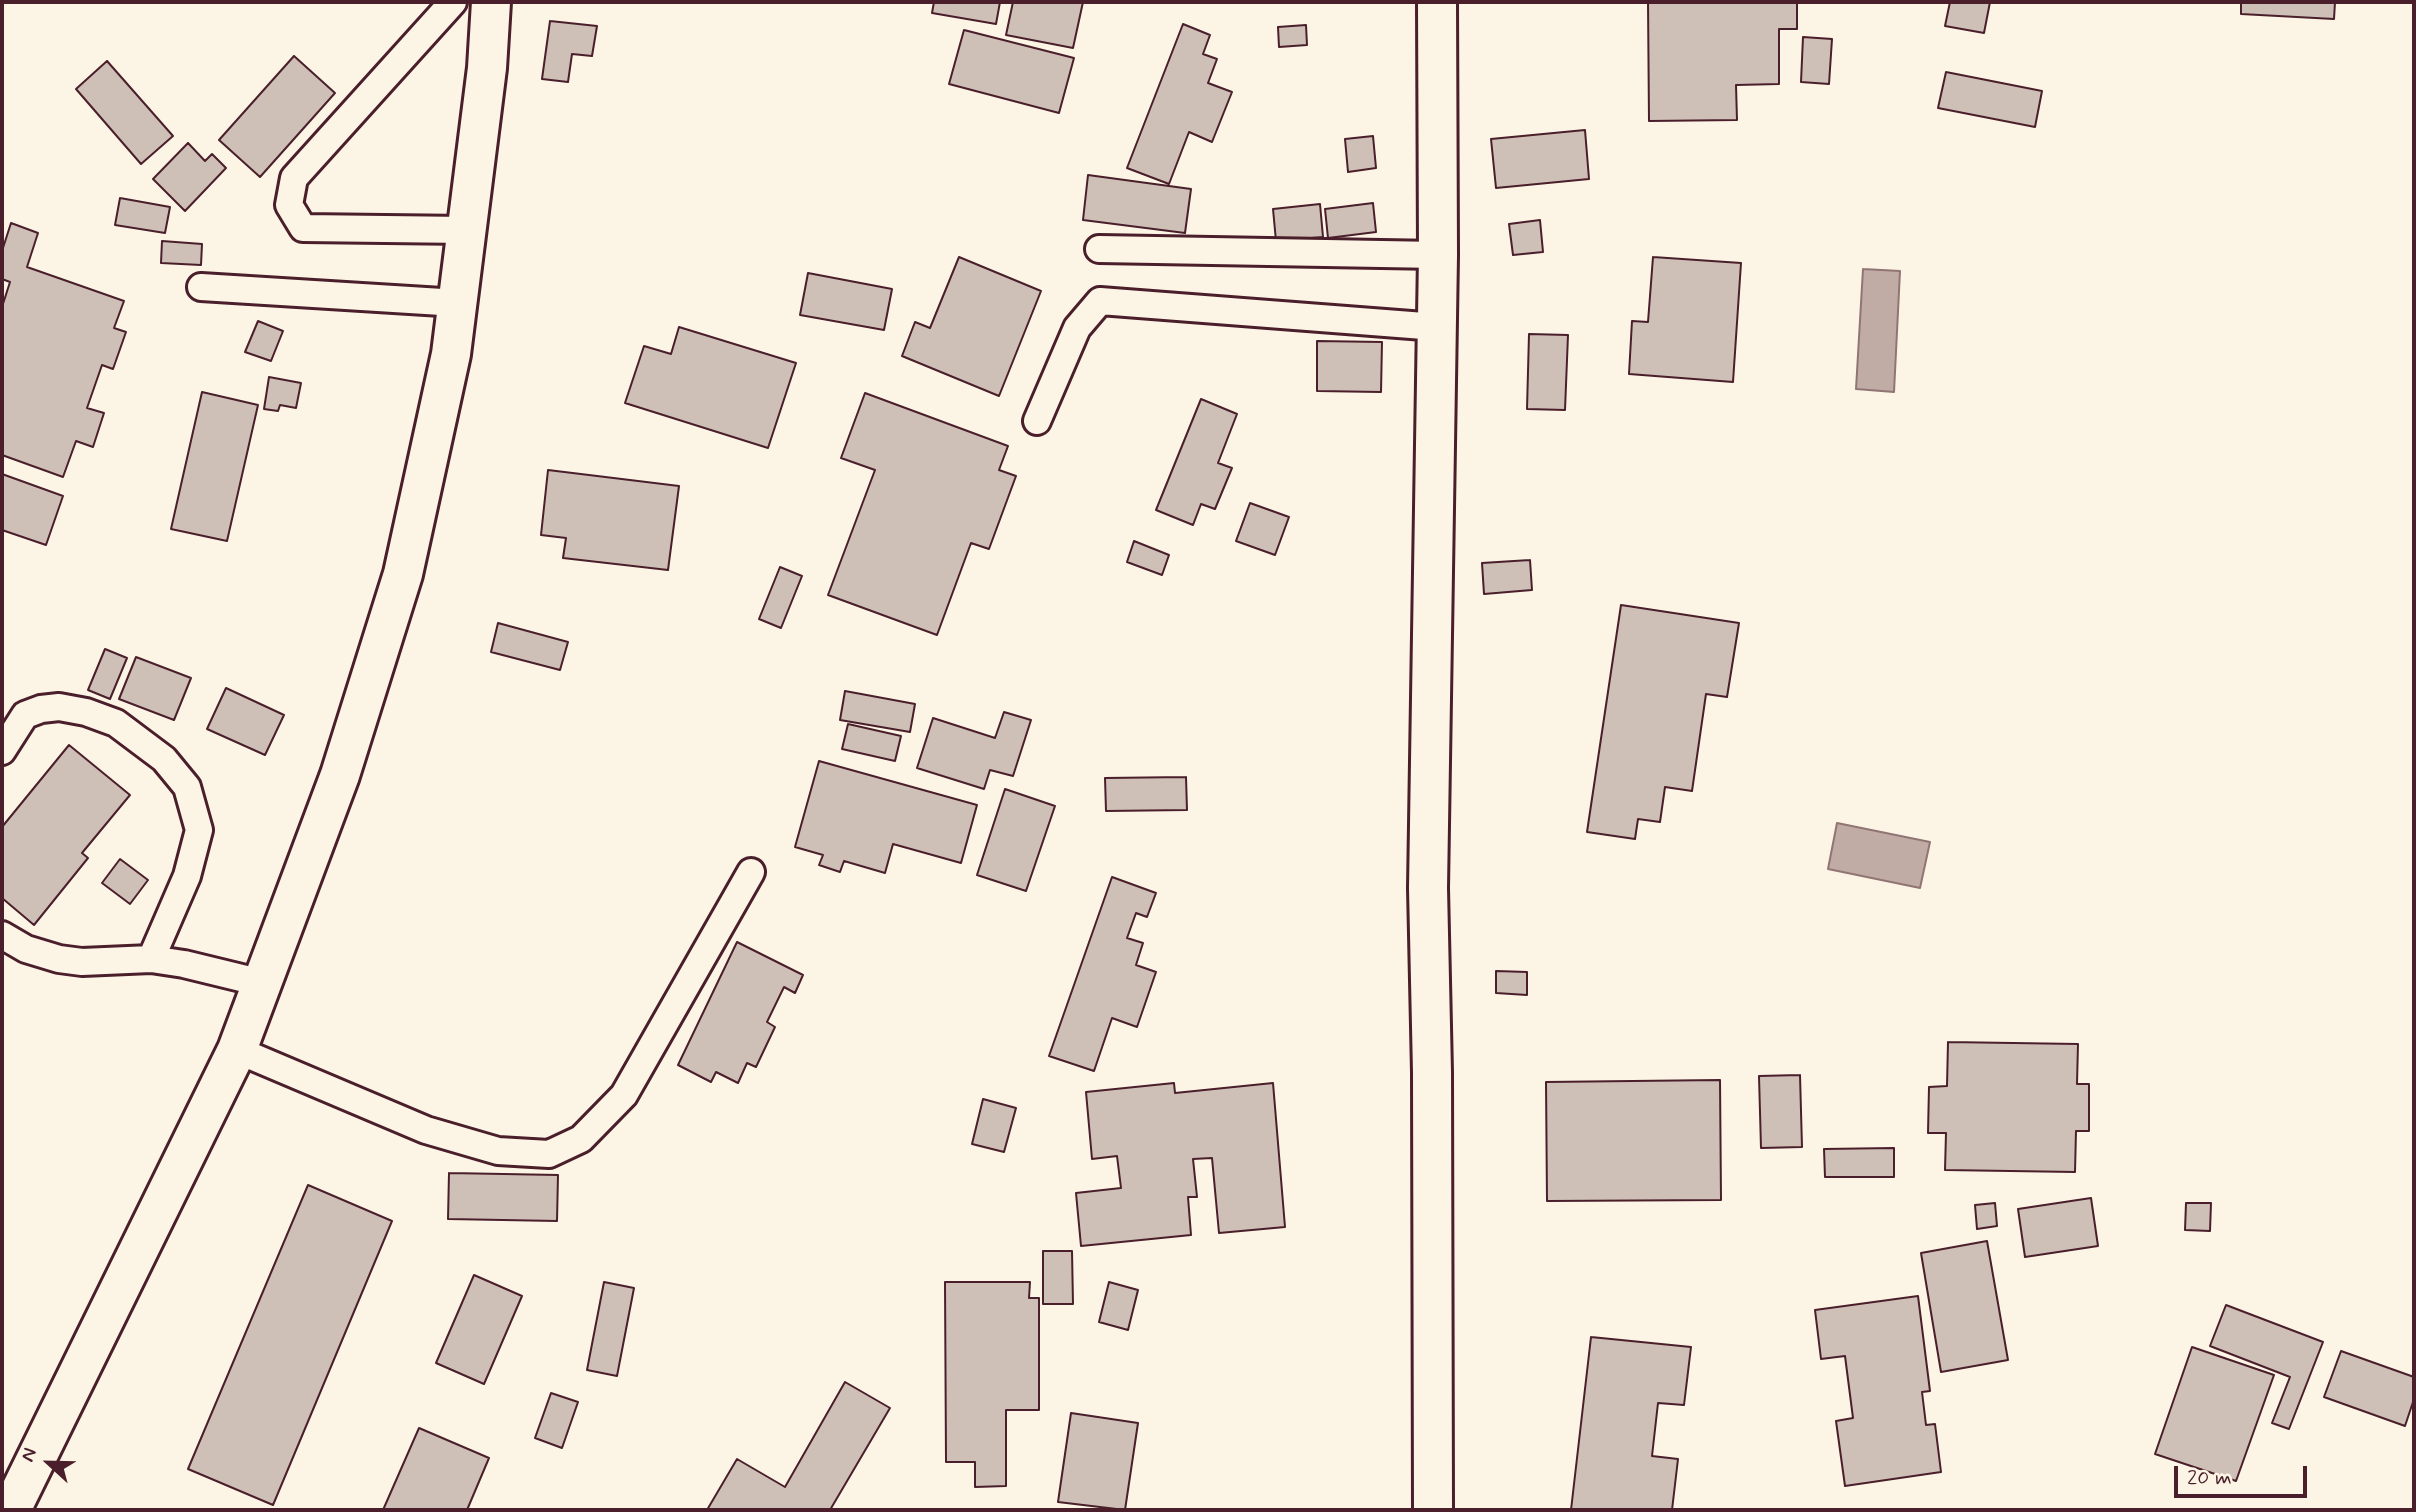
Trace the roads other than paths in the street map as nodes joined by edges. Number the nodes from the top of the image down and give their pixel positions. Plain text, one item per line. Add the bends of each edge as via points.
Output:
1 (453, 2) edge
2 (491, 2) edge
3 (1437, 2) edge
4 (467, 230) junction
5 (1099, 249) dead end
6 (1438, 255) junction
7 (201, 287) dead end
8 (458, 303) junction
9 (1437, 327) junction
10 (1037, 421) dead end
11 (2, 751) edge
12 (751, 872) dead end
13 (2, 936) edge
14 (151, 959) junction
15 (262, 983) junction
16 (237, 1050) junction
17 (11, 1510) edge
18 (1433, 1510) edge

1 - 4 lane via 294,177 289,205 303,228
2 - 4 street
3 - 6 street
4 - 8 street
5 - 6 lane
6 - 9 street
7 - 8 lane
8 - 15 street via 403,574 340,775
9 - 10 lane via 1100,301 1077,328
9 - 18 street via 1428,888
11 - 14 lane via 25,715 59,707 86,712 117,723 164,759 187,787 199,830 187,876
12 - 16 lane via 624,1095 581,1139 549,1154 498,1151 426,1130
13 - 14 lane via 60,959
14 - 15 lane
15 - 16 street
16 - 17 street

